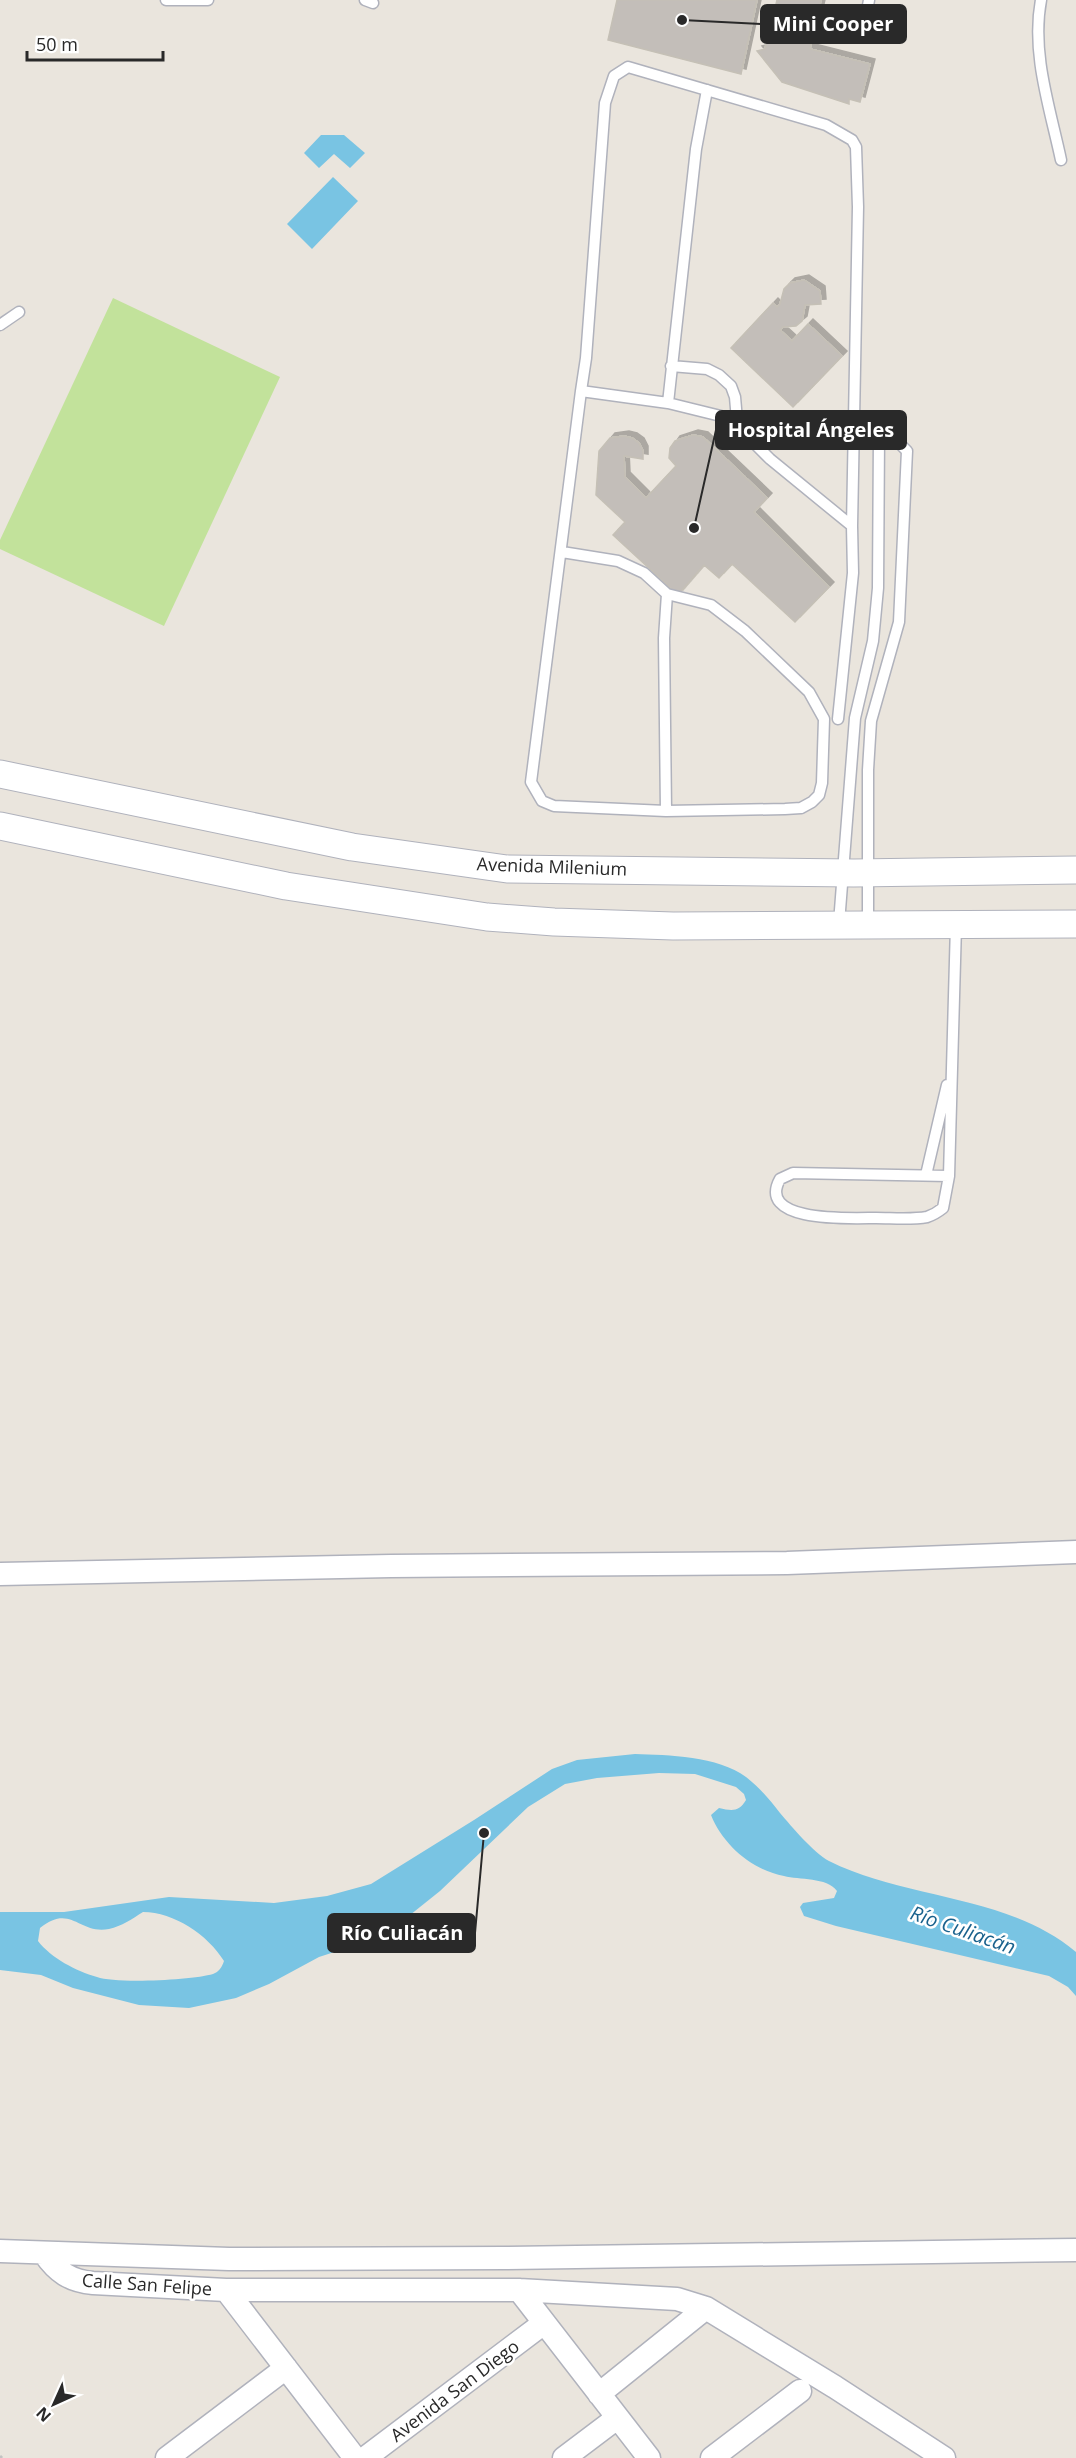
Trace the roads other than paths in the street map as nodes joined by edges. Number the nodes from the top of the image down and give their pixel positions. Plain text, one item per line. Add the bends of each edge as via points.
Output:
1 (166, 0) edge
2 (208, 0) edge
3 (1041, 0) edge
4 (707, 90) junction
5 (1061, 160) dead end
6 (19, 312) dead end
7 (0, 326) edge
8 (671, 366) junction
9 (581, 391) junction
10 (668, 403) junction
11 (737, 420) junction
12 (852, 432) junction
13 (879, 435) junction
14 (852, 526) junction
15 (562, 552) junction
16 (668, 594) junction
17 (855, 718) junction
18 (824, 719) junction
19 (838, 719) junction
20 (871, 721) junction
21 (0, 774) edge
22 (666, 811) junction
23 (0, 826) edge
24 (1076, 870) edge
25 (855, 873) junction
26 (1076, 924) edge
27 (839, 925) junction
28 (956, 925) junction
29 (868, 926) junction
30 (952, 1068) junction
31 (926, 1175) junction
32 (949, 1176) junction
33 (1076, 1552) edge
34 (0, 1574) edge
35 (1076, 2250) edge
36 (0, 2251) edge
37 (44, 2253) junction
38 (226, 2290) junction
39 (519, 2290) junction
40 (706, 2308) junction
41 (544, 2323) junction
42 (286, 2368) junction
43 (800, 2391) dead end
44 (599, 2394) junction
45 (617, 2418) junction
46 (926, 2454) edge
47 (167, 2458) edge
48 (355, 2458) edge
49 (365, 2458) edge
50 (564, 2458) edge
51 (649, 2458) edge
52 (712, 2458) edge

1 - 2 lane
3 - 5 lane via 1037,21 1040,58
4 - 8 lane via 696,149
4 - 9 lane via 635,68 619,71 610,83 605,103
4 - 12 lane via 826,125 852,140 856,147
6 - 7 lane
8 - 10 lane
8 - 11 lane via 707,369 719,375 731,386
9 - 10 lane
9 - 15 lane
10 - 11 lane
11 - 12 lane
11 - 14 lane via 758,448
12 - 13 lane
12 - 14 lane
13 - 17 lane via 878,588 873,640
13 - 20 lane via 900,443 908,455 899,622
14 - 19 lane via 854,573
15 - 16 lane via 618,561 644,573
15 - 22 lane via 533,788 542,801 554,806
16 - 18 lane via 711,605 746,631 808,692
16 - 22 lane via 664,638
17 - 19 lane
17 - 20 lane
17 - 25 lane
18 - 19 lane
18 - 22 lane via 822,783 812,802 785,809
20 - 25 lane
21 - 25 street, Avenida Milenium via 352,847 507,869
23 - 27 street via 286,886 487,917 674,926
24 - 25 street, Avenida Milenium
25 - 27 lane
25 - 29 lane
26 - 28 street
27 - 29 street
28 - 29 street
28 - 30 lane
30 - 31 lane
30 - 32 lane
31 - 32 lane
31 - 32 lane via 793,1173 780,1179 776,1191 784,1205 818,1219 926,1217 943,1208
33 - 34 street via 787,1563 343,1566
35 - 37 street via 229,2259
36 - 37 street
37 - 38 street, Calle San Felipe via 63,2274 83,2282
38 - 39 street, Calle San Felipe
38 - 42 street
39 - 40 street, Calle San Felipe via 665,2297
39 - 41 street
40 - 44 street
40 - 46 street, Calle San Felipe via 835,2387
41 - 44 street
41 - 49 street, Avenida San Diego
42 - 47 street
42 - 48 street
43 - 52 street
44 - 45 street
45 - 50 street
45 - 51 street

